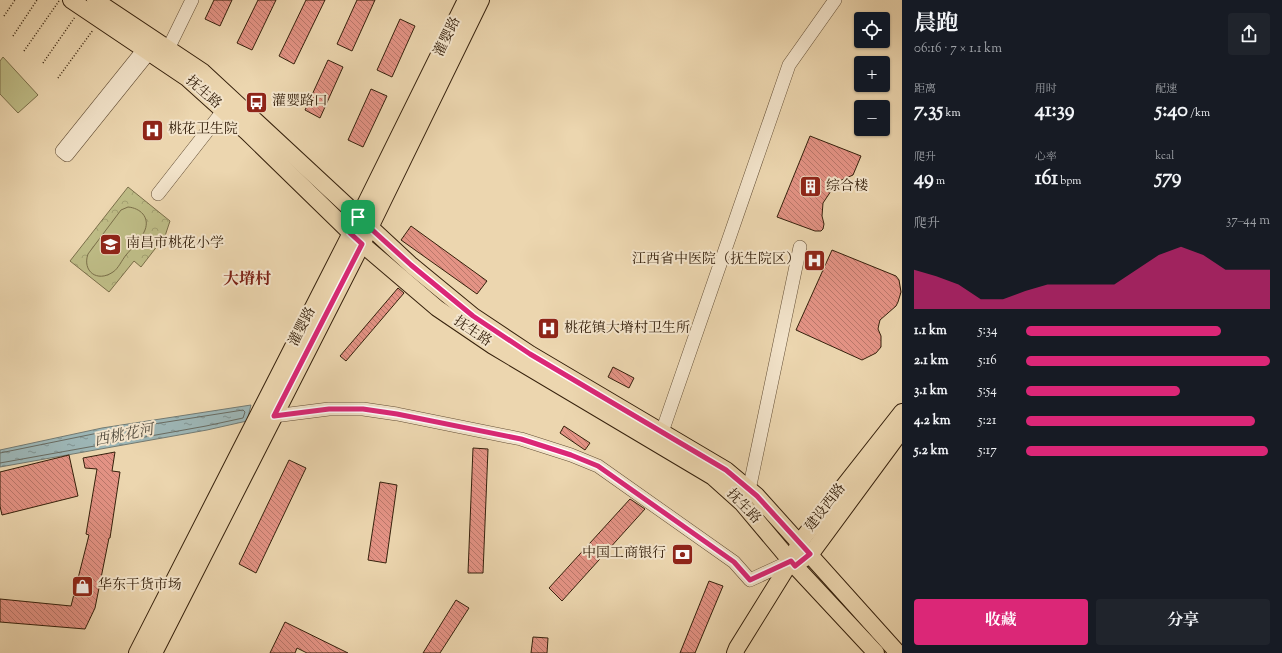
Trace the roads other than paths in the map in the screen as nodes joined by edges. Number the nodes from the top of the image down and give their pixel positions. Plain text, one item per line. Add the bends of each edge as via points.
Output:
1 (192, 0) edge
2 (466, 0) edge
3 (481, 0) edge
4 (835, 0) edge
5 (83, 2) edge
6 (168, 49) junction
7 (147, 51) junction
8 (223, 111) junction
9 (158, 194) dead end
10 (364, 222) junction
11 (356, 238) junction
12 (800, 248) dead end
13 (902, 412) edge
14 (274, 416) junction
15 (902, 430) edge
16 (662, 432) junction
17 (749, 490) junction
18 (799, 543) junction
19 (810, 554) junction
20 (793, 564) junction
21 (137, 653) edge
22 (154, 653) edge
23 (735, 653) edge
24 (742, 653) edge
25 (876, 653) edge
26 (898, 653) edge

1 - 6 street
2 - 10 main road, 灌婴路
3 - 10 main road, 灌婴路
4 - 16 street via 789,65
5 - 6 main road, 抚生路
5 - 7 main road, 抚生路 via 100,20
6 - 10 main road, 抚生路 via 203,72
7 - 7 street via 67,155 62,151
7 - 8 main road, 抚生路 via 187,78
8 - 9 street
8 - 11 main road, 抚生路
10 - 11 main road, 灌婴路
10 - 16 main road, 抚生路 via 473,316 530,354
11 - 14 main road, 灌婴路
11 - 20 main road, 抚生路 via 437,308 493,346 712,477 742,503
11 - 21 main road, 灌婴路
12 - 17 street
13 - 18 main road, 建设西路
14 - 20 street via 329,409 363,409 521,439 598,466 734,562 750,580
14 - 22 main road, 灌婴路
15 - 19 main road, 建设西路
16 - 17 main road, 抚生路 via 726,470
17 - 18 main road, 抚生路
18 - 19 main road, 抚生路
18 - 20 main road, 建设西路
19 - 20 main road, 建设西路
19 - 26 main road, 抚生路
20 - 23 main road, 建设西路
20 - 24 main road, 建设西路
20 - 25 main road, 抚生路

